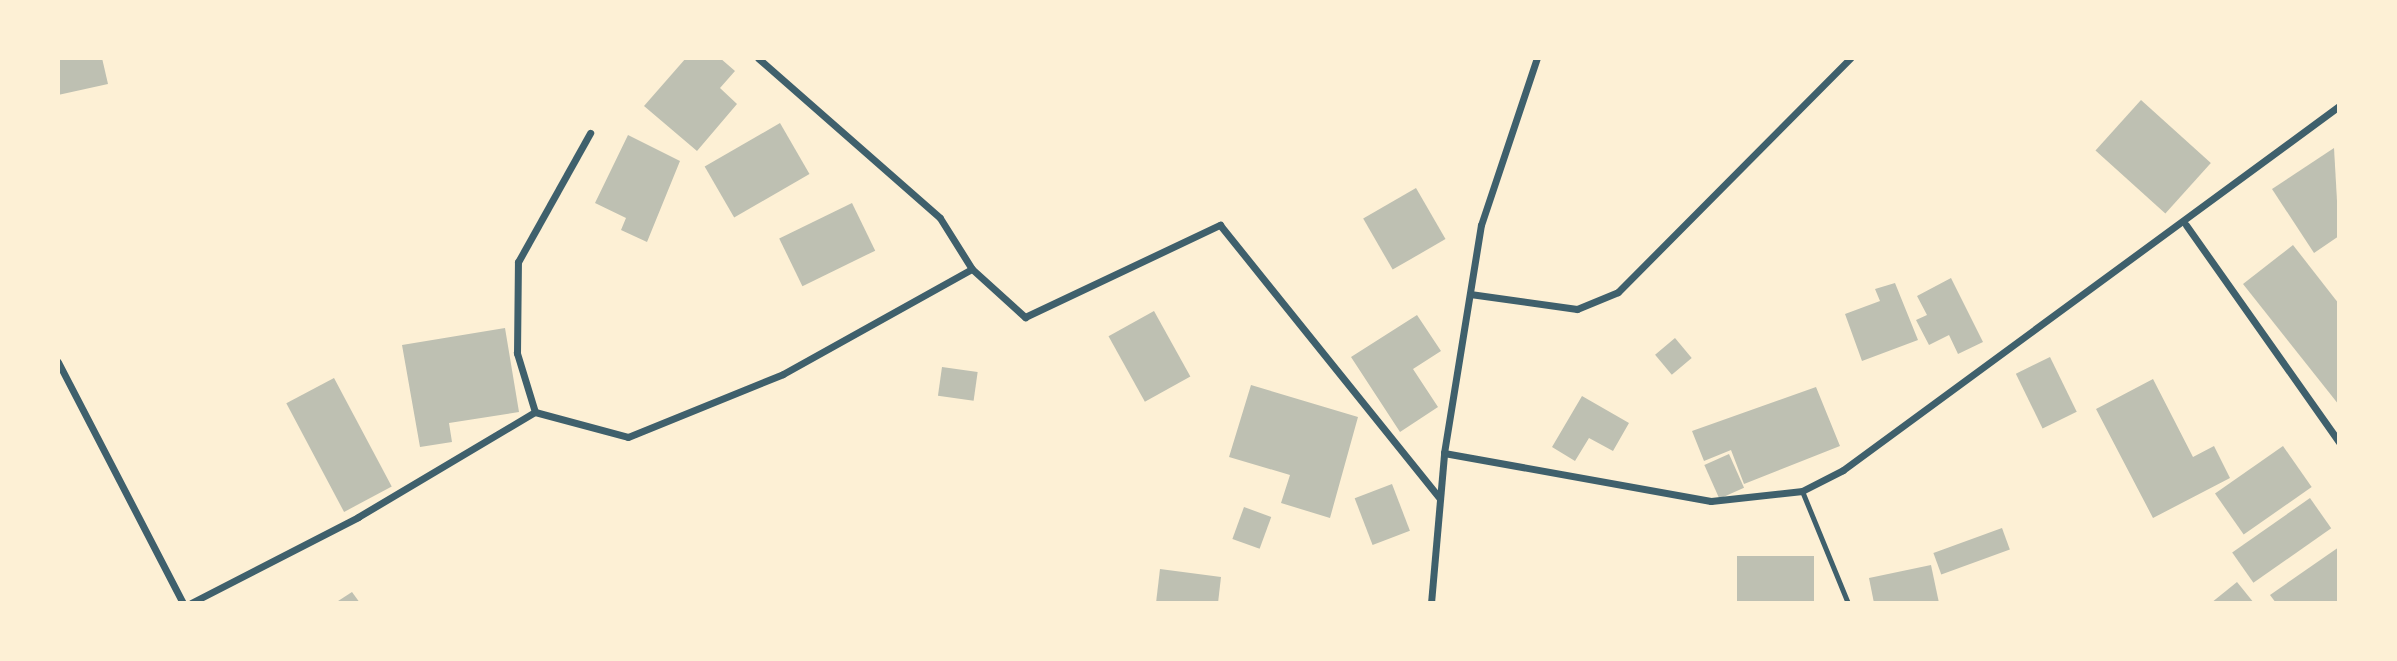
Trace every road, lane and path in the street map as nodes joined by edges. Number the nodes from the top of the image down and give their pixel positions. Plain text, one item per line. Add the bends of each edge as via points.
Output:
1 (758, 58) edge
2 (1537, 58) edge
3 (1850, 58) edge
4 (2339, 106) edge
5 (590, 133) dead end
6 (2186, 225) junction
7 (972, 269) junction
8 (1470, 294) junction
9 (58, 362) edge
10 (534, 412) junction
11 (2339, 442) edge
12 (1444, 453) junction
13 (1802, 491) junction
14 (1440, 499) junction
15 (183, 603) edge
16 (191, 603) edge
17 (1431, 603) edge
18 (1848, 603) edge

1 - 7 street via 940,218
2 - 8 street via 1481,225
3 - 8 street via 1619,292 1577,309
4 - 6 street
5 - 10 street via 518,262 517,353
6 - 11 street
6 - 13 street via 1843,470
7 - 10 street via 783,374 628,437
7 - 14 street via 1025,317 1220,225
8 - 12 street
9 - 15 street
10 - 16 street via 358,517
12 - 13 street via 1711,501
12 - 14 street
13 - 18 lane
14 - 17 street

